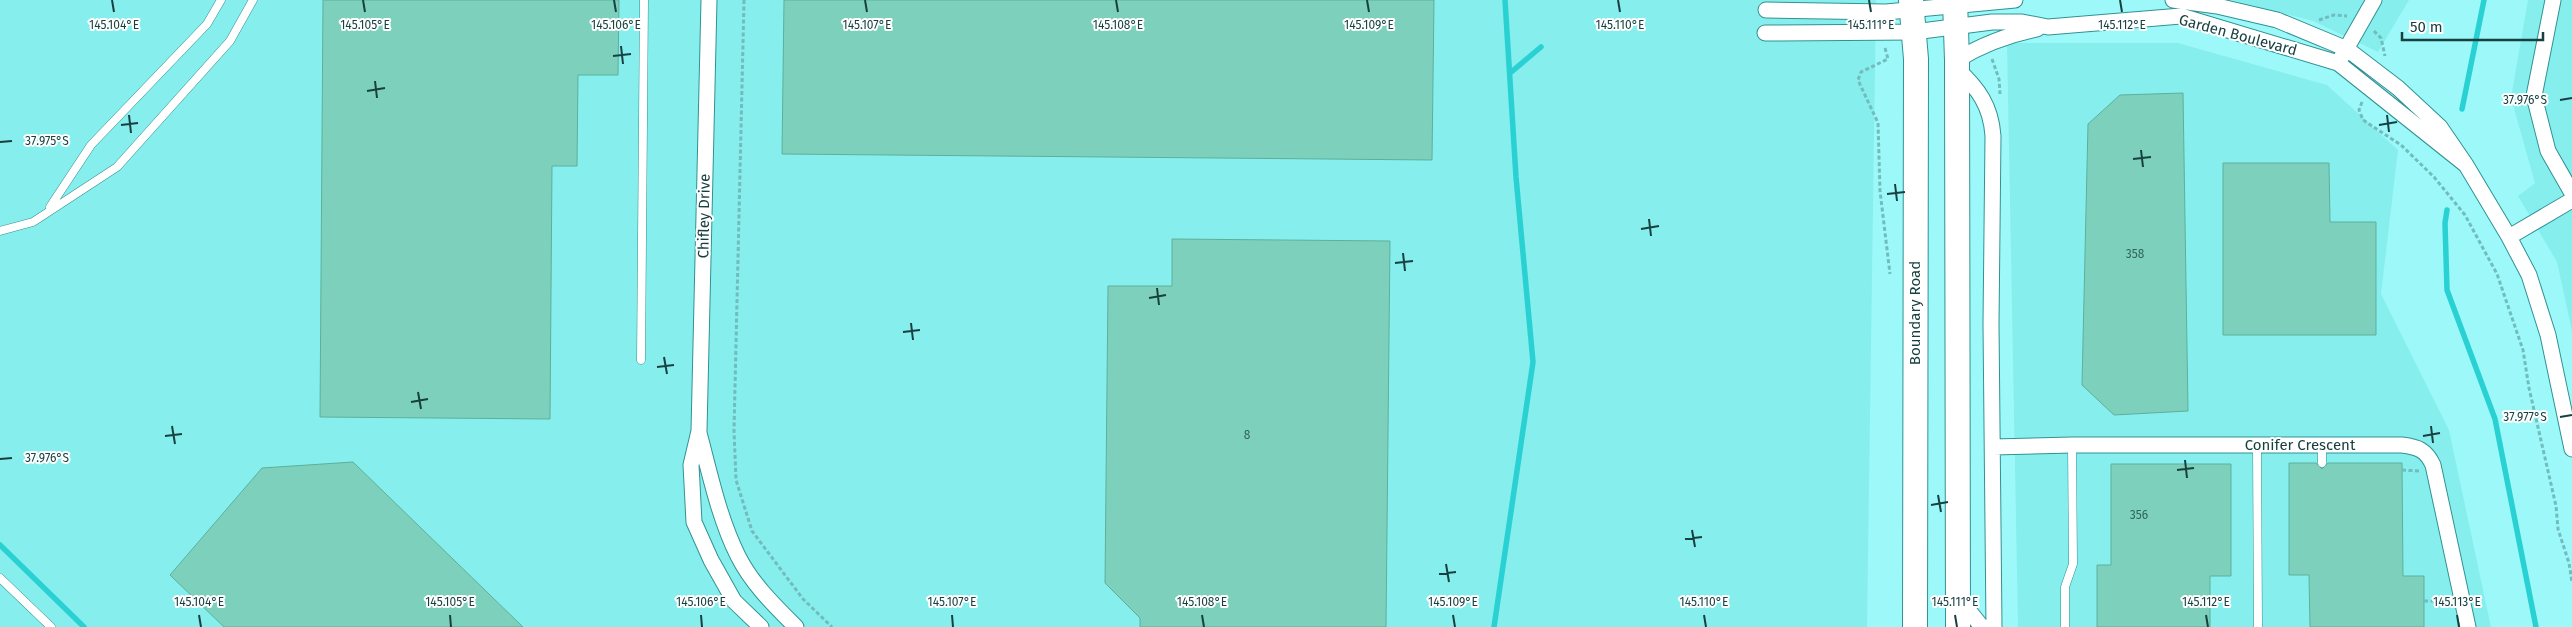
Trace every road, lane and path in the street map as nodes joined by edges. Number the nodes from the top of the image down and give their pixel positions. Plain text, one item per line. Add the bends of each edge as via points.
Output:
1 (221, 0) edge
2 (253, 0) edge
3 (644, 0) edge
4 (709, 0) edge
5 (744, 0) edge
6 (1840, 0) edge
7 (2015, 0) edge
8 (2173, 0) edge
9 (2374, 0) edge
10 (2553, 0) edge
11 (1766, 10) dead end
12 (1955, 10) edge
13 (1819, 12) junction
14 (1912, 14) edge
15 (2048, 27) junction
16 (1765, 34) dead end
17 (1885, 34) junction
18 (2346, 49) junction
19 (1957, 64) junction
20 (2338, 64) junction
21 (2370, 89) junction
22 (2466, 165) junction
23 (2572, 193) edge
24 (2572, 200) edge
25 (48, 211) junction
26 (0, 232) edge
27 (2509, 237) junction
28 (1890, 274) dead end
29 (641, 360) dead end
30 (699, 432) junction
31 (2072, 445) junction
32 (2257, 445) junction
33 (2322, 445) junction
34 (1993, 447) junction
35 (2572, 449) edge
36 (2322, 463) dead end
37 (0, 578) edge
38 (2572, 582) edge
39 (1957, 596) junction
40 (51, 627) edge
41 (762, 627) edge
42 (796, 627) edge
43 (832, 627) edge
44 (1915, 627) edge
45 (1958, 627) edge
46 (1982, 627) edge
47 (1994, 627) edge
48 (2065, 627) edge
49 (2258, 627) edge
50 (2468, 627) edge

1 - 25 lane via 206,24 91,145
2 - 25 lane via 230,41 117,167
3 - 29 lane
4 - 30 street, Chifley Drive
5 - 43 path via 734,430 736,480 752,531 803,599
6 - 13 street
7 - 12 street, Garden Boulevard
8 - 18 street, Garden Boulevard via 2278,20
9 - 18 street
10 - 23 street via 2534,96 2548,151
11 - 13 street
12 - 14 street, Garden Boulevard
12 - 14 street, Garden Boulevard
12 - 15 street, Garden Boulevard via 1992,22 2022,22
12 - 19 main road
13 - 14 street
14 - 17 street
14 - 44 main road, Boundary Road via 1916,59
15 - 19 street via 1986,43
15 - 20 street, Garden Boulevard via 2180,16
16 - 17 street
17 - 28 path via 1888,59 1861,72 1858,80 1878,123 1880,191
18 - 20 street
18 - 22 street, Garden Boulevard via 2398,88 2440,127
19 - 34 street via 1984,98 1992,124
19 - 39 main road
20 - 21 street, Garden Boulevard
21 - 22 street, Garden Boulevard
21 - 38 path via 2358,110 2362,120 2401,145 2434,177 2465,215 2496,274 2523,350 2558,529
22 - 27 street, Garden Boulevard
24 - 27 street
25 - 26 lane via 33,222
27 - 35 street, Garden Boulevard via 2529,275 2548,335
30 - 41 street, Chifley Drive via 691,465 694,522 734,600
30 - 42 street, Chifley Drive via 721,514 739,557 766,597
31 - 32 street, Conifer Crescent
31 - 34 street, Conifer Crescent
31 - 48 lane via 2073,564 2065,587
32 - 33 street, Conifer Crescent
32 - 49 lane
33 - 36 lane
33 - 50 street, Conifer Crescent via 2402,445 2416,447 2428,454
34 - 47 street
37 - 40 lane
39 - 45 main road
39 - 46 street

